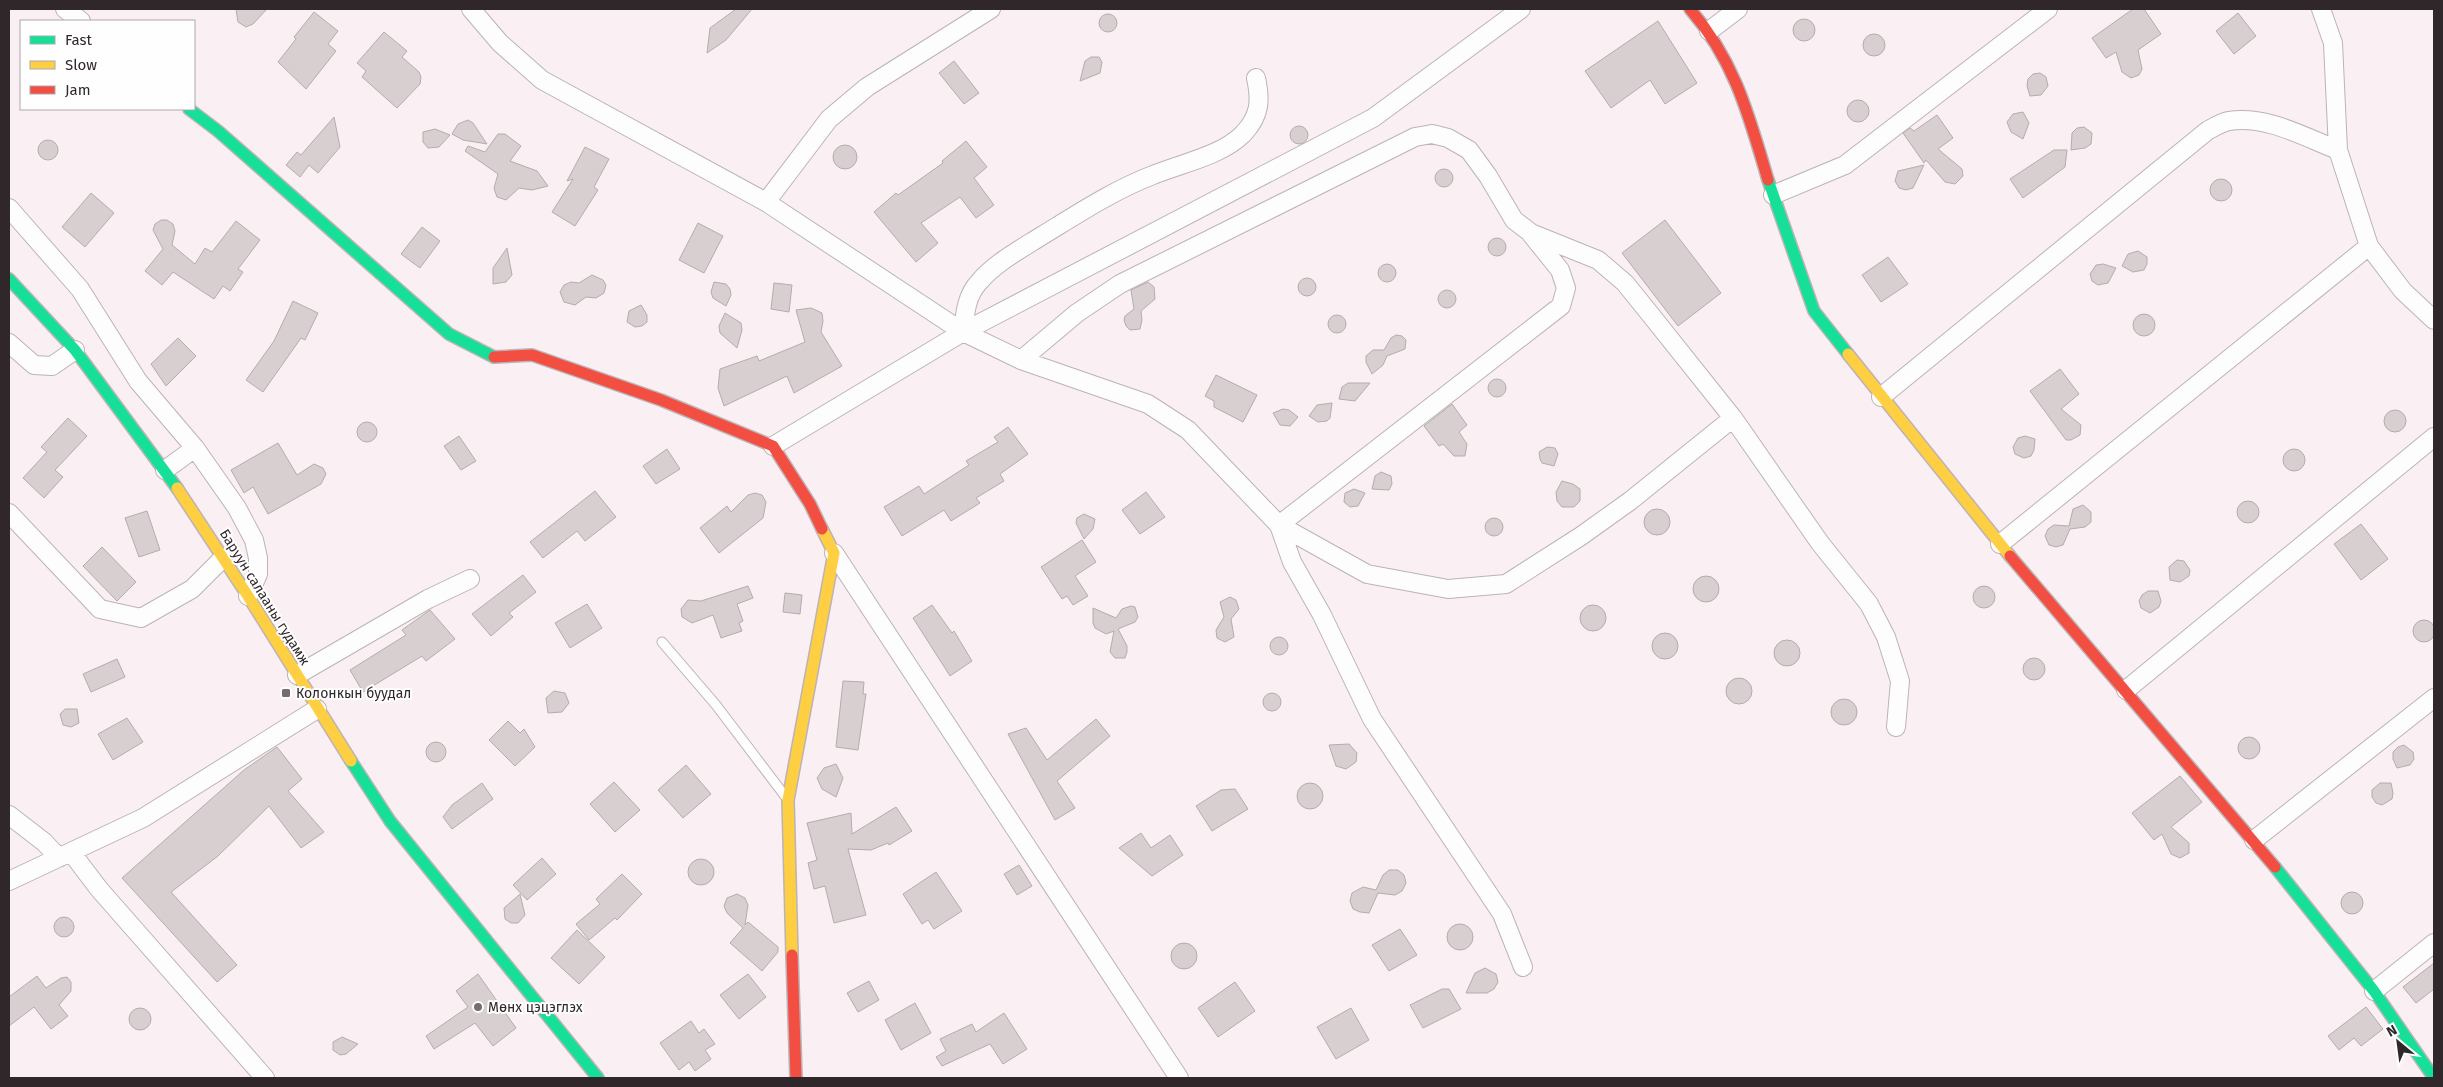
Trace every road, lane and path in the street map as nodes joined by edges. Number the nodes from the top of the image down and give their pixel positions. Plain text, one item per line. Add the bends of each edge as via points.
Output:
1 (65, 9) edge
2 (471, 9) edge
3 (991, 9) edge
4 (1521, 9) edge
5 (1690, 9) edge
6 (1738, 9) edge
7 (2048, 9) edge
8 (2321, 9) edge
9 (79, 20) edge
10 (1709, 31) junction
11 (1256, 78) dead end
12 (190, 110) edge
13 (2338, 150) junction
14 (1773, 195) junction
15 (766, 202) junction
16 (9, 208) edge
17 (1531, 233) junction
18 (2369, 246) junction
19 (9, 279) edge
20 (2434, 320) edge
21 (962, 332) junction
22 (9, 343) edge
23 (75, 350) junction
24 (1022, 360) junction
25 (1882, 397) junction
26 (1733, 418) junction
27 (2434, 437) edge
28 (773, 446) junction
29 (195, 448) junction
30 (165, 470) junction
31 (9, 513) edge
32 (1279, 525) junction
33 (2000, 544) junction
34 (834, 553) junction
35 (223, 558) junction
36 (470, 580) dead end
37 (248, 596) junction
38 (662, 642) dead end
39 (297, 675) junction
40 (2126, 690) junction
41 (2434, 698) edge
42 (317, 709) junction
43 (1896, 727) dead end
44 (788, 800) junction
45 (9, 814) edge
46 (2254, 840) junction
47 (65, 855) junction
48 (9, 881) edge
49 (2434, 943) edge
50 (1523, 966) dead end
51 (2374, 991) junction
52 (265, 1078) edge
53 (598, 1078) edge
54 (796, 1078) edge
55 (1179, 1078) edge
56 (2434, 1078) edge

1 - 9 street
2 - 15 street via 500,43 542,80
3 - 15 street via 867,87 844,106 829,119
4 - 21 street via 1373,118
5 - 10 street
6 - 10 street
7 - 14 street via 1845,165
8 - 13 street via 2333,43
10 - 14 street via 1742,92
11 - 21 street via 1261,99 1254,121 1242,135 1222,148 1151,175 1098,200 1000,262 978,283 966,305
12 - 28 street via 449,334 497,358 532,355 541,358 661,400
13 - 18 street
13 - 25 street via 2274,125 2246,120 2227,121 2207,131
14 - 25 street via 1814,311
15 - 21 street
16 - 29 street via 80,289 138,381
17 - 24 street via 1514,220 1468,150 1448,138 1432,134 1415,138 1120,284 1077,313
17 - 26 street via 1598,260 1625,283
17 - 32 street via 1560,270 1566,288 1561,306
18 - 20 street via 2403,291
18 - 33 street
19 - 23 street, Баруун салааны гудамж
21 - 24 street
21 - 28 street
22 - 23 street via 34,365 52,366
23 - 30 street, Баруун салааны гудамж
24 - 32 street via 1148,404 1188,430
25 - 33 street
26 - 32 street via 1630,501 1506,584 1448,589 1367,574
26 - 43 street via 1820,544 1869,604 1886,637 1900,681
27 - 40 street
28 - 34 street via 810,504
29 - 30 street
29 - 37 street via 237,508 254,540 258,574
30 - 35 street, Баруун салааны гудамж
31 - 35 street via 100,609 141,618 192,589
32 - 50 street via 1292,562 1322,615 1372,719 1502,914
33 - 40 street
34 - 44 street
34 - 55 street
35 - 37 street, Баруун салааны гудамж
36 - 39 street via 428,598
37 - 39 street, Баруун салааны гудамж
38 - 44 lane via 716,705
39 - 42 street, Баруун салааны гудамж
40 - 46 street
41 - 46 street
42 - 47 street via 144,818
42 - 53 street, Баруун салааны гудамж via 390,821
44 - 54 street
45 - 47 street
46 - 51 street
47 - 48 street
47 - 52 street via 100,889
49 - 51 street
51 - 56 street

